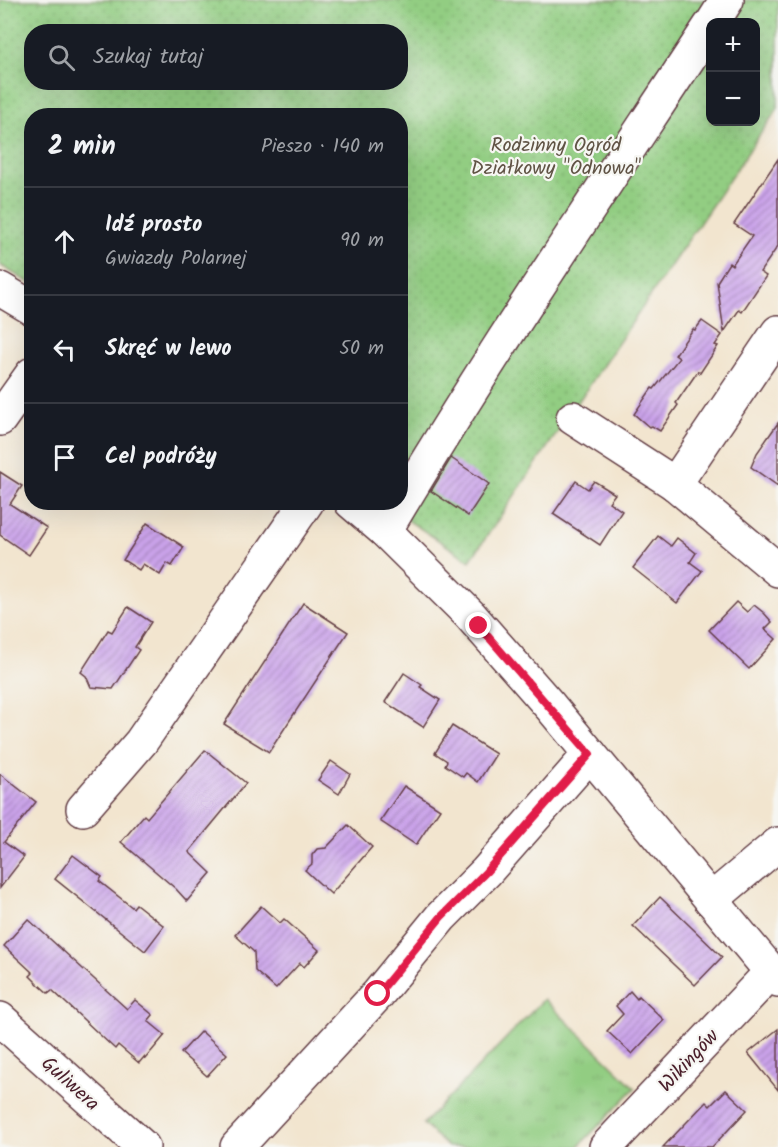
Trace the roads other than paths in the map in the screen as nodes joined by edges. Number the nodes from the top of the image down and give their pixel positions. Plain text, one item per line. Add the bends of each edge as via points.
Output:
1 (728, 0) edge
2 (716, 18) edge
3 (706, 33) edge
4 (0, 289) edge
5 (24, 303) edge
6 (778, 332) edge
7 (24, 385) edge
8 (573, 418) dead end
9 (0, 419) edge
10 (675, 484) junction
11 (408, 493) edge
12 (301, 510) edge
13 (360, 510) edge
14 (398, 510) edge
15 (385, 531) junction
16 (778, 570) edge
17 (590, 754) junction
18 (83, 809) dead end
19 (778, 844) edge
20 (711, 900) junction
21 (775, 976) edge
22 (0, 1019) edge
23 (143, 1147) edge
24 (237, 1147) edge
25 (606, 1147) edge

1 - 2 street
3 - 11 street
4 - 5 street
6 - 10 street
7 - 9 street
8 - 10 street
10 - 16 street
12 - 18 street via 141,742
13 - 15 street
14 - 15 street
15 - 17 street via 470,615
17 - 20 street
17 - 24 street
19 - 20 street
20 - 21 street
21 - 25 street, Wikingów
22 - 23 street, Guliwera

